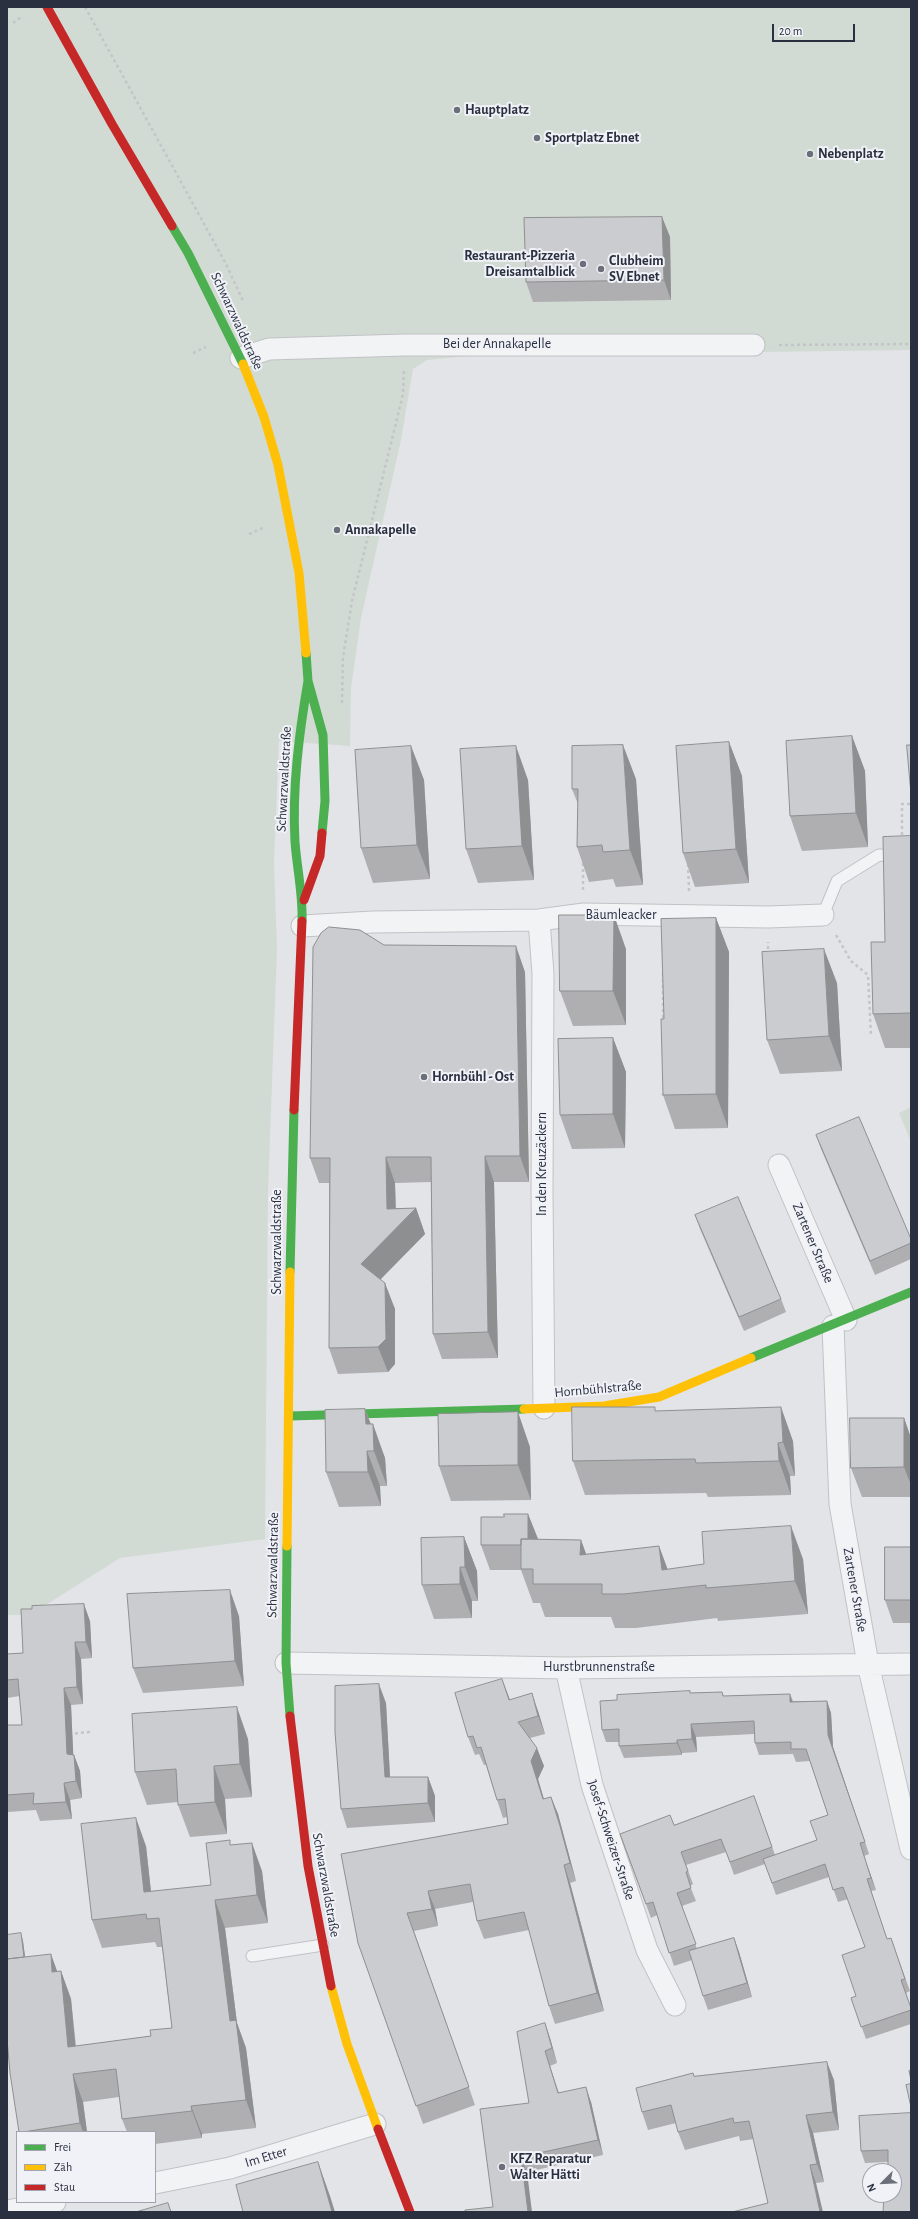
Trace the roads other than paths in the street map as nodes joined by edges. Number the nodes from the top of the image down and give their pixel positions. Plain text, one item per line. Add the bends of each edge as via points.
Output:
1 (47, 7) edge
2 (754, 345) road end
3 (241, 358) junction
4 (308, 680) junction
5 (906, 856) edge
6 (304, 903) junction
7 (823, 915) joint
8 (539, 920) junction
9 (302, 926) junction
10 (779, 1165) dead end
11 (911, 1292) edge
12 (839, 1323) junction
13 (544, 1408) junction
14 (290, 1416) junction
15 (286, 1663) junction
16 (868, 1664) junction
17 (911, 1664) edge
18 (566, 1668) junction
19 (911, 1849) edge
20 (323, 1945) junction
21 (252, 1956) dead end
22 (675, 2005) dead end
23 (375, 2124) junction
24 (156, 2183) edge
25 (50, 2203) edge
26 (7, 2211) edge
27 (410, 2212) edge

1 - 3 main road, Schwarzwaldstraße via 112,124 188,252
2 - 3 street, Bei der Annakapelle via 405,345 268,349
3 - 4 main road, Schwarzwaldstraße via 264,417 278,466 299,573
4 - 6 main road, Schwarzwaldstraße via 299,735 294,799 295,843
4 - 6 main road, Schwarzwaldstraße via 323,735 325,801 320,856
5 - 7 lane via 879,855 837,881
6 - 9 main road, Schwarzwaldstraße
7 - 8 street, Bäumleacker via 768,917 584,914
8 - 9 street, Bäumleacker via 373,922
8 - 13 street, In den Kreuzäckern via 543,974
9 - 14 main road, Schwarzwaldstraße via 291,1187
10 - 12 street, Zartener Straße
11 - 12 main road, Hornbühlstraße
12 - 13 main road, Hornbühlstraße via 659,1397 604,1406
12 - 16 street, Zartener Straße via 840,1504
13 - 14 main road, Hornbühlstraße
14 - 15 main road, Schwarzwaldstraße
15 - 18 street, Hurstbrunnenstraße
15 - 20 main road, Schwarzwaldstraße via 300,1823
16 - 17 street, Hurstbrunnenstraße
16 - 18 street, Hurstbrunnenstraße
16 - 19 street, Zartener Straße
18 - 22 street, Josef-Schweizer-Straße via 592,1785 647,1950
20 - 21 lane
20 - 23 main road, Schwarzwaldstraße via 332,1988
23 - 24 street, Im Etter via 230,2168
23 - 27 main road, Schwarzwaldstraße
25 - 26 street

